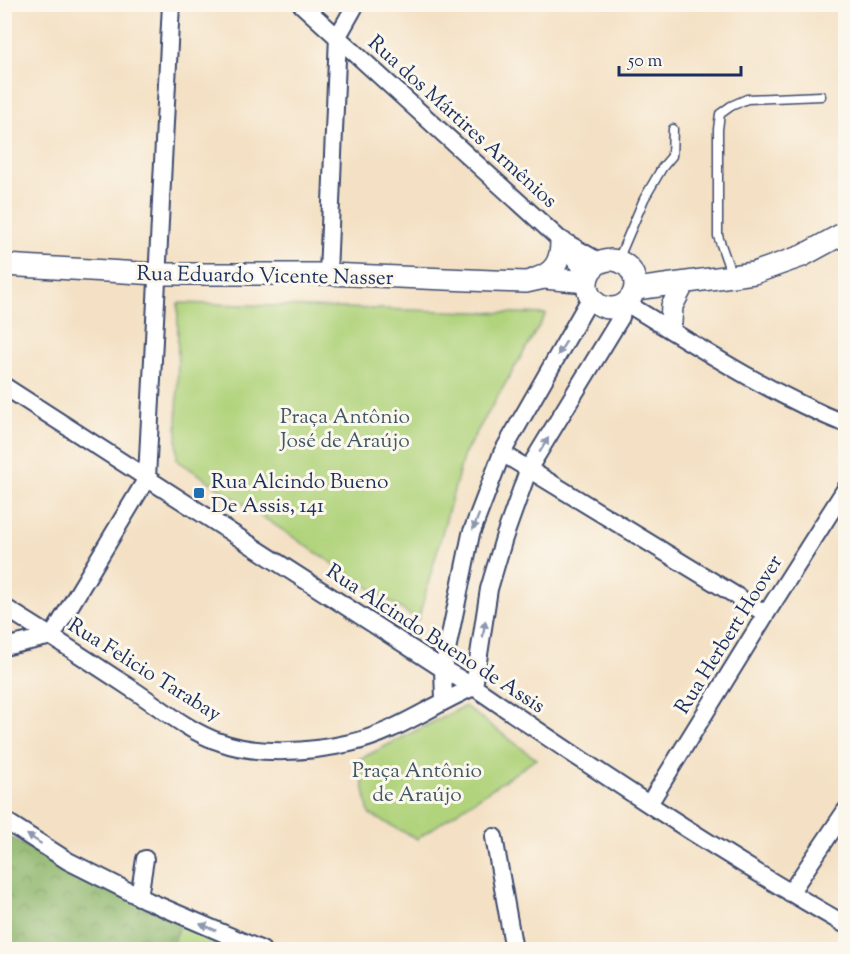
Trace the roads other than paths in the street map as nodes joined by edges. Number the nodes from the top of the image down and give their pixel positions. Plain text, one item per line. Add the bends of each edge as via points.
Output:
1 (171, 4) edge
2 (301, 4) edge
3 (356, 4) edge
4 (338, 36) junction
5 (821, 96) dead end
6 (673, 129) dead end
7 (846, 232) edge
8 (559, 240) junction
9 (4, 265) edge
10 (158, 274) junction
11 (328, 274) junction
12 (724, 278) junction
13 (530, 280) junction
14 (684, 283) junction
15 (611, 285) junction
16 (677, 330) junction
17 (4, 386) edge
18 (846, 424) edge
19 (502, 453) junction
20 (530, 468) junction
21 (147, 478) junction
22 (846, 488) edge
23 (4, 607) edge
24 (766, 614) junction
25 (52, 636) junction
26 (4, 647) edge
27 (443, 669) junction
28 (474, 687) junction
29 (444, 700) junction
30 (649, 804) junction
31 (846, 810) edge
32 (4, 820) edge
33 (494, 837) dead end
34 (146, 859) dead end
35 (790, 893) junction
36 (139, 897) junction
37 (846, 925) edge
38 (262, 950) edge
39 (514, 950) edge

1 - 10 street
2 - 4 street, Rua dos Mártires Armênios
3 - 4 street
4 - 8 street, Rua dos Mártires Armênios
4 - 11 street
5 - 12 lane via 747,99 720,114 718,236
6 - 15 lane via 672,156 644,199
7 - 12 street, Rua Eduardo Vicente Nasser via 777,266
8 - 13 street via 557,265 546,275
8 - 15 street, Rua dos Mártires Armênios
9 - 10 street, Rua Eduardo Vicente Nasser
10 - 11 street, Rua Eduardo Vicente Nasser
10 - 21 street
11 - 13 street, Rua Eduardo Vicente Nasser
12 - 14 street, Rua Eduardo Vicente Nasser
12 - 15 street, Rua Eduardo Vicente Nasser
13 - 15 street, Rua Eduardo Vicente Nasser
14 - 15 street, Rua Eduardo Vicente Nasser
14 - 16 street via 672,306
15 - 16 street
15 -> 19 street
20 -> 15 street via 621,317
16 - 18 street via 761,384
17 - 21 street, Rua Alcindo Bueno de Assis
19 - 20 street
19 -> 27 street via 471,534
20 - 24 street
28 -> 20 street via 489,589
21 - 25 street
21 - 27 street, Rua Alcindo Bueno de Assis
22 - 24 street, Rua Herbert Hoover
23 - 25 street, Rua Felicio Tarabay
24 - 30 street, Rua Herbert Hoover
25 - 26 street
25 - 29 street, Rua Felicio Tarabay via 183,723 219,742 256,749 298,751 351,743 383,732
27 - 28 street, Rua Alcindo Bueno de Assis
27 - 29 street
28 - 29 street, Rua Felicio Tarabay
28 - 30 street, Rua Alcindo Bueno de Assis
30 - 35 street, Rua Alcindo Bueno de Assis
31 - 35 street
36 -> 32 street via 68,861
33 - 39 street
34 - 36 street
35 - 37 street, Rua Alcindo Bueno de Assis
38 -> 36 street

